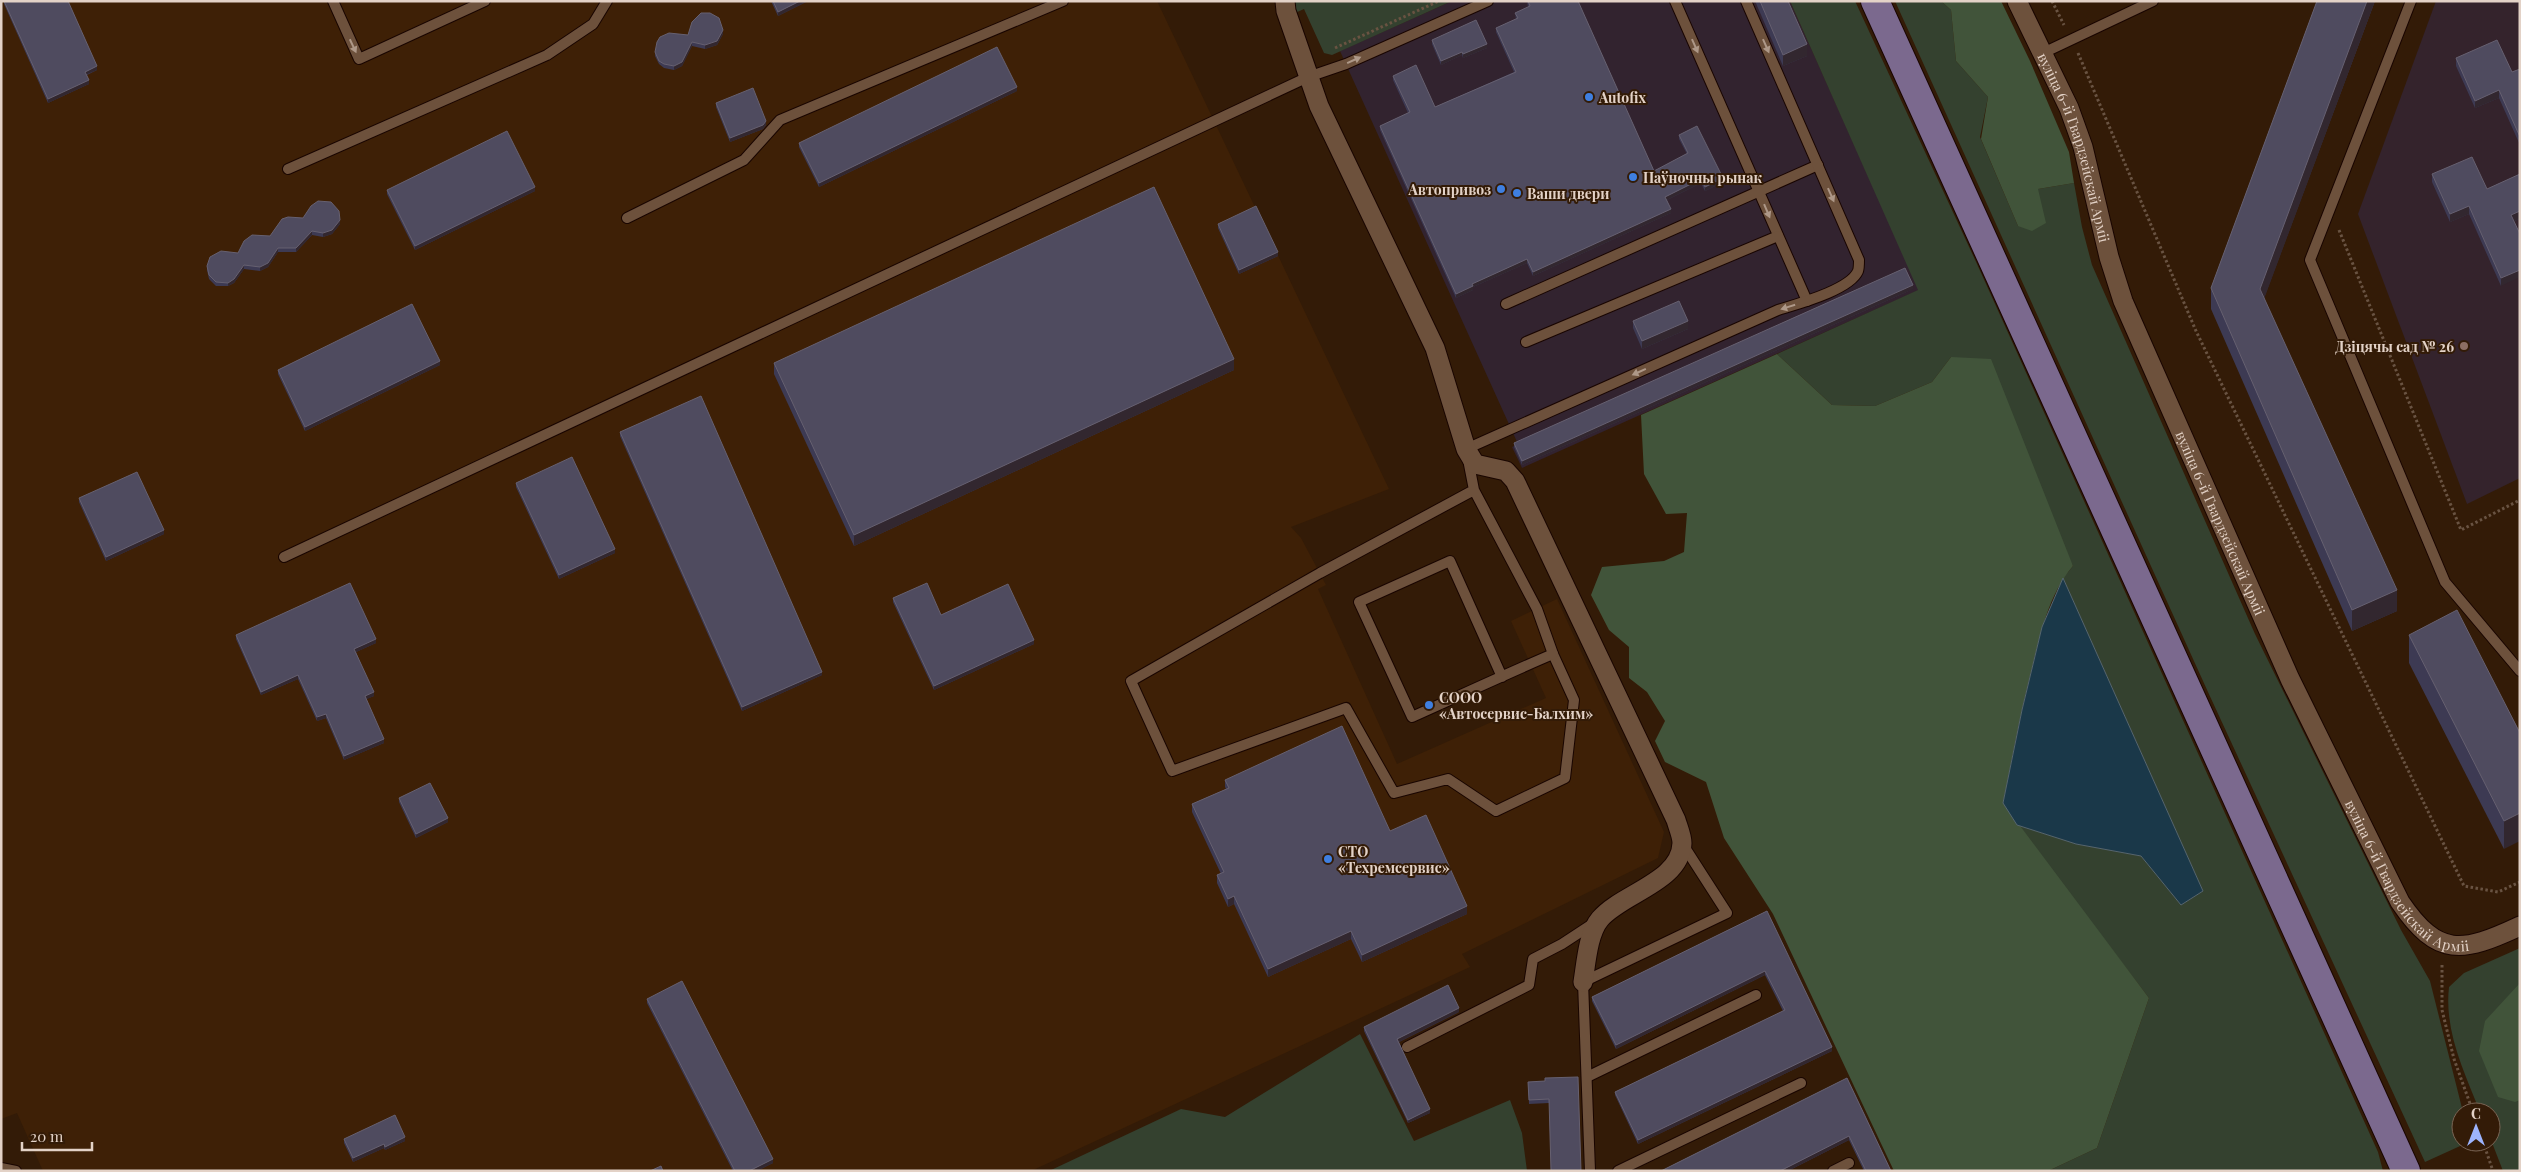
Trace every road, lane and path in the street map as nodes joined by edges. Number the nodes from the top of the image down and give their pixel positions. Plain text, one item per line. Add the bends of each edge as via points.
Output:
1 (332, 1) edge
2 (485, 1) edge
3 (607, 1) edge
4 (1063, 1) edge
5 (1285, 1) edge
6 (1488, 1) edge
7 (1675, 1) edge
8 (1746, 1) edge
9 (1875, 1) edge
10 (2017, 1) edge
11 (2052, 1) edge
12 (2153, 1) edge
13 (2411, 1) edge
14 (2072, 40) junction
15 (2043, 53) junction
16 (1308, 77) junction
17 (1818, 165) junction
18 (288, 168) dead end
19 (1759, 190) junction
20 (2330, 209) junction
21 (627, 218) dead end
22 (1778, 236) junction
23 (1807, 301) junction
24 (1506, 304) dead end
25 (1526, 342) dead end
26 (1466, 449) junction
27 (1474, 490) junction
28 (2520, 500) edge
29 (284, 557) dead end
30 (1553, 654) junction
31 (2520, 671) edge
32 (1502, 676) junction
33 (1682, 843) junction
34 (2520, 882) edge
35 (1599, 920) junction
36 (2520, 926) edge
37 (2442, 944) junction
38 (1583, 982) junction
39 (1756, 995) dead end
40 (1407, 1047) dead end
41 (1587, 1077) junction
42 (1800, 1083) dead end
43 (2469, 1102) edge
44 (2487, 1152) edge
45 (1849, 1163) dead end
46 (1, 1168) edge
47 (16, 1171) edge
48 (1590, 1171) edge
49 (1618, 1171) edge
50 (1833, 1171) edge
51 (2406, 1171) edge
52 (2494, 1171) edge

1 -> 2 lane via 359,59
3 - 18 lane via 593,24 547,55
4 - 21 lane via 780,120 744,160
5 - 16 street
16 -> 6 lane via 1346,64
7 -> 19 lane
8 -> 17 lane
9 - 51 main road
10 - 15 street, вуліца 6-й Гвардзейскай Арміі
11 - 14 path
12 - 14 lane
13 - 20 lane
14 - 15 lane
14 - 34 path via 2196,331 2464,886 2498,892
15 - 37 street, вуліца 6-й Гвардзейскай Арміі via 2083,147 2108,257 2123,301 2290,679 2400,902 2417,927
16 - 26 street via 1435,348
16 - 29 lane
17 - 19 lane
17 -> 23 lane via 1859,260 1858,272 1848,283
19 -> 22 lane
19 - 24 lane
20 - 28 path via 2461,530
20 - 31 lane via 2310,260 2445,582
22 - 23 lane
22 - 25 lane
23 -> 26 lane via 1778,310
26 - 27 lane
26 - 33 street via 1475,464 1506,472 1515,481 1676,820
27 - 30 lane via 1537,609
27 - 30 lane via 1131,681 1172,771 1346,708 1394,793 1448,779 1496,810 1565,778 1574,700
30 - 32 lane
32 - 32 lane via 1412,717 1359,602 1450,561
33 - 35 street via 1676,862 1664,876 1627,897
33 - 38 lane via 1727,913
35 - 38 street via 1588,948
35 - 40 lane via 1533,959 1529,985
36 - 37 street, вуліца 6-й Гвардзейскай Арміі via 2467,946
37 - 43 path via 2442,1010
38 - 41 lane
39 - 41 lane
41 - 48 lane
42 - 49 lane
44 - 52 path
45 - 50 lane
46 - 47 lane

